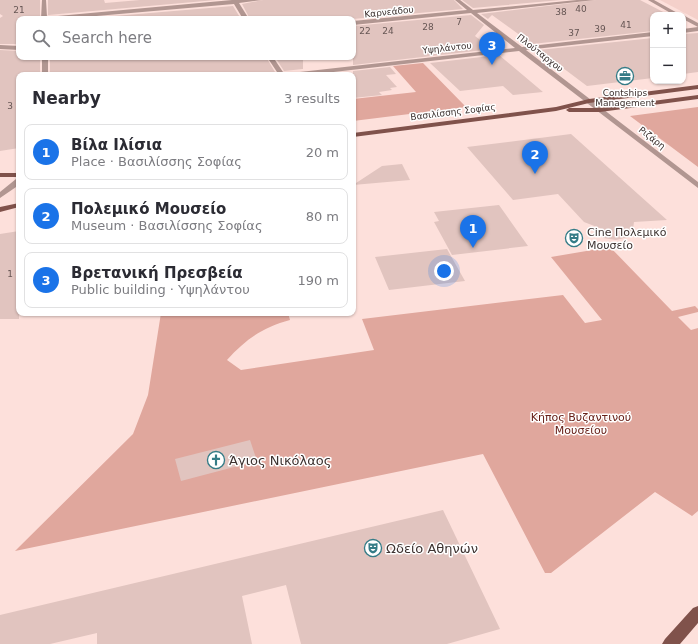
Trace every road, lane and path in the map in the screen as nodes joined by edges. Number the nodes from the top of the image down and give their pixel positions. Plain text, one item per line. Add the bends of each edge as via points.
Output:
1 (44, 0) edge
2 (260, 0) edge
3 (457, 0) edge
4 (593, 0) edge
5 (650, 0) edge
6 (235, 1) edge
7 (473, 11) junction
8 (672, 12) edge
9 (44, 16) edge
10 (76, 16) edge
11 (244, 16) edge
12 (686, 19) edge
13 (356, 23) edge
14 (698, 25) edge
15 (698, 29) edge
16 (686, 31) edge
17 (650, 34) edge
18 (0, 47) edge
19 (16, 48) edge
20 (521, 49) junction
21 (45, 60) edge
22 (272, 60) edge
23 (45, 72) edge
24 (280, 72) edge
25 (318, 72) edge
26 (698, 87) edge
27 (698, 97) edge
28 (591, 103) junction
29 (556, 110) junction
30 (600, 110) junction
31 (356, 135) edge
32 (0, 175) edge
33 (16, 175) edge
34 (16, 183) edge
35 (698, 186) edge
36 (0, 196) edge
37 (16, 205) edge
38 (0, 210) edge
39 (698, 613) edge
40 (670, 644) edge

1 - 9 street
2 - 6 street
3 - 7 street, Πλούταρχου
4 - 7 street, Καρνεάδου
5 - 8 street
6 - 10 street
6 - 11 street
7 - 13 street, Καρνεάδου
7 - 20 street, Πλούταρχου
12 - 14 street
15 - 16 street
17 - 20 street, Υψηλάντου
18 - 19 street
20 - 25 street, Υψηλάντου
20 - 28 street, Πλούταρχου
21 - 23 street
22 - 24 street
26 - 28 main road, Βασιλίσσης Σοφίας
27 - 30 main road, Βασιλίσσης Σοφίας
28 - 29 main road, Βασιλίσσης Σοφίας
28 - 30 street, Ριζάρη
29 - 30 main road, Βασιλίσσης Σοφίας
29 - 31 main road, Βασιλίσσης Σοφίας
30 - 35 street, Ριζάρη
32 - 33 main road
34 - 36 street
37 - 38 main road
39 - 40 main road

